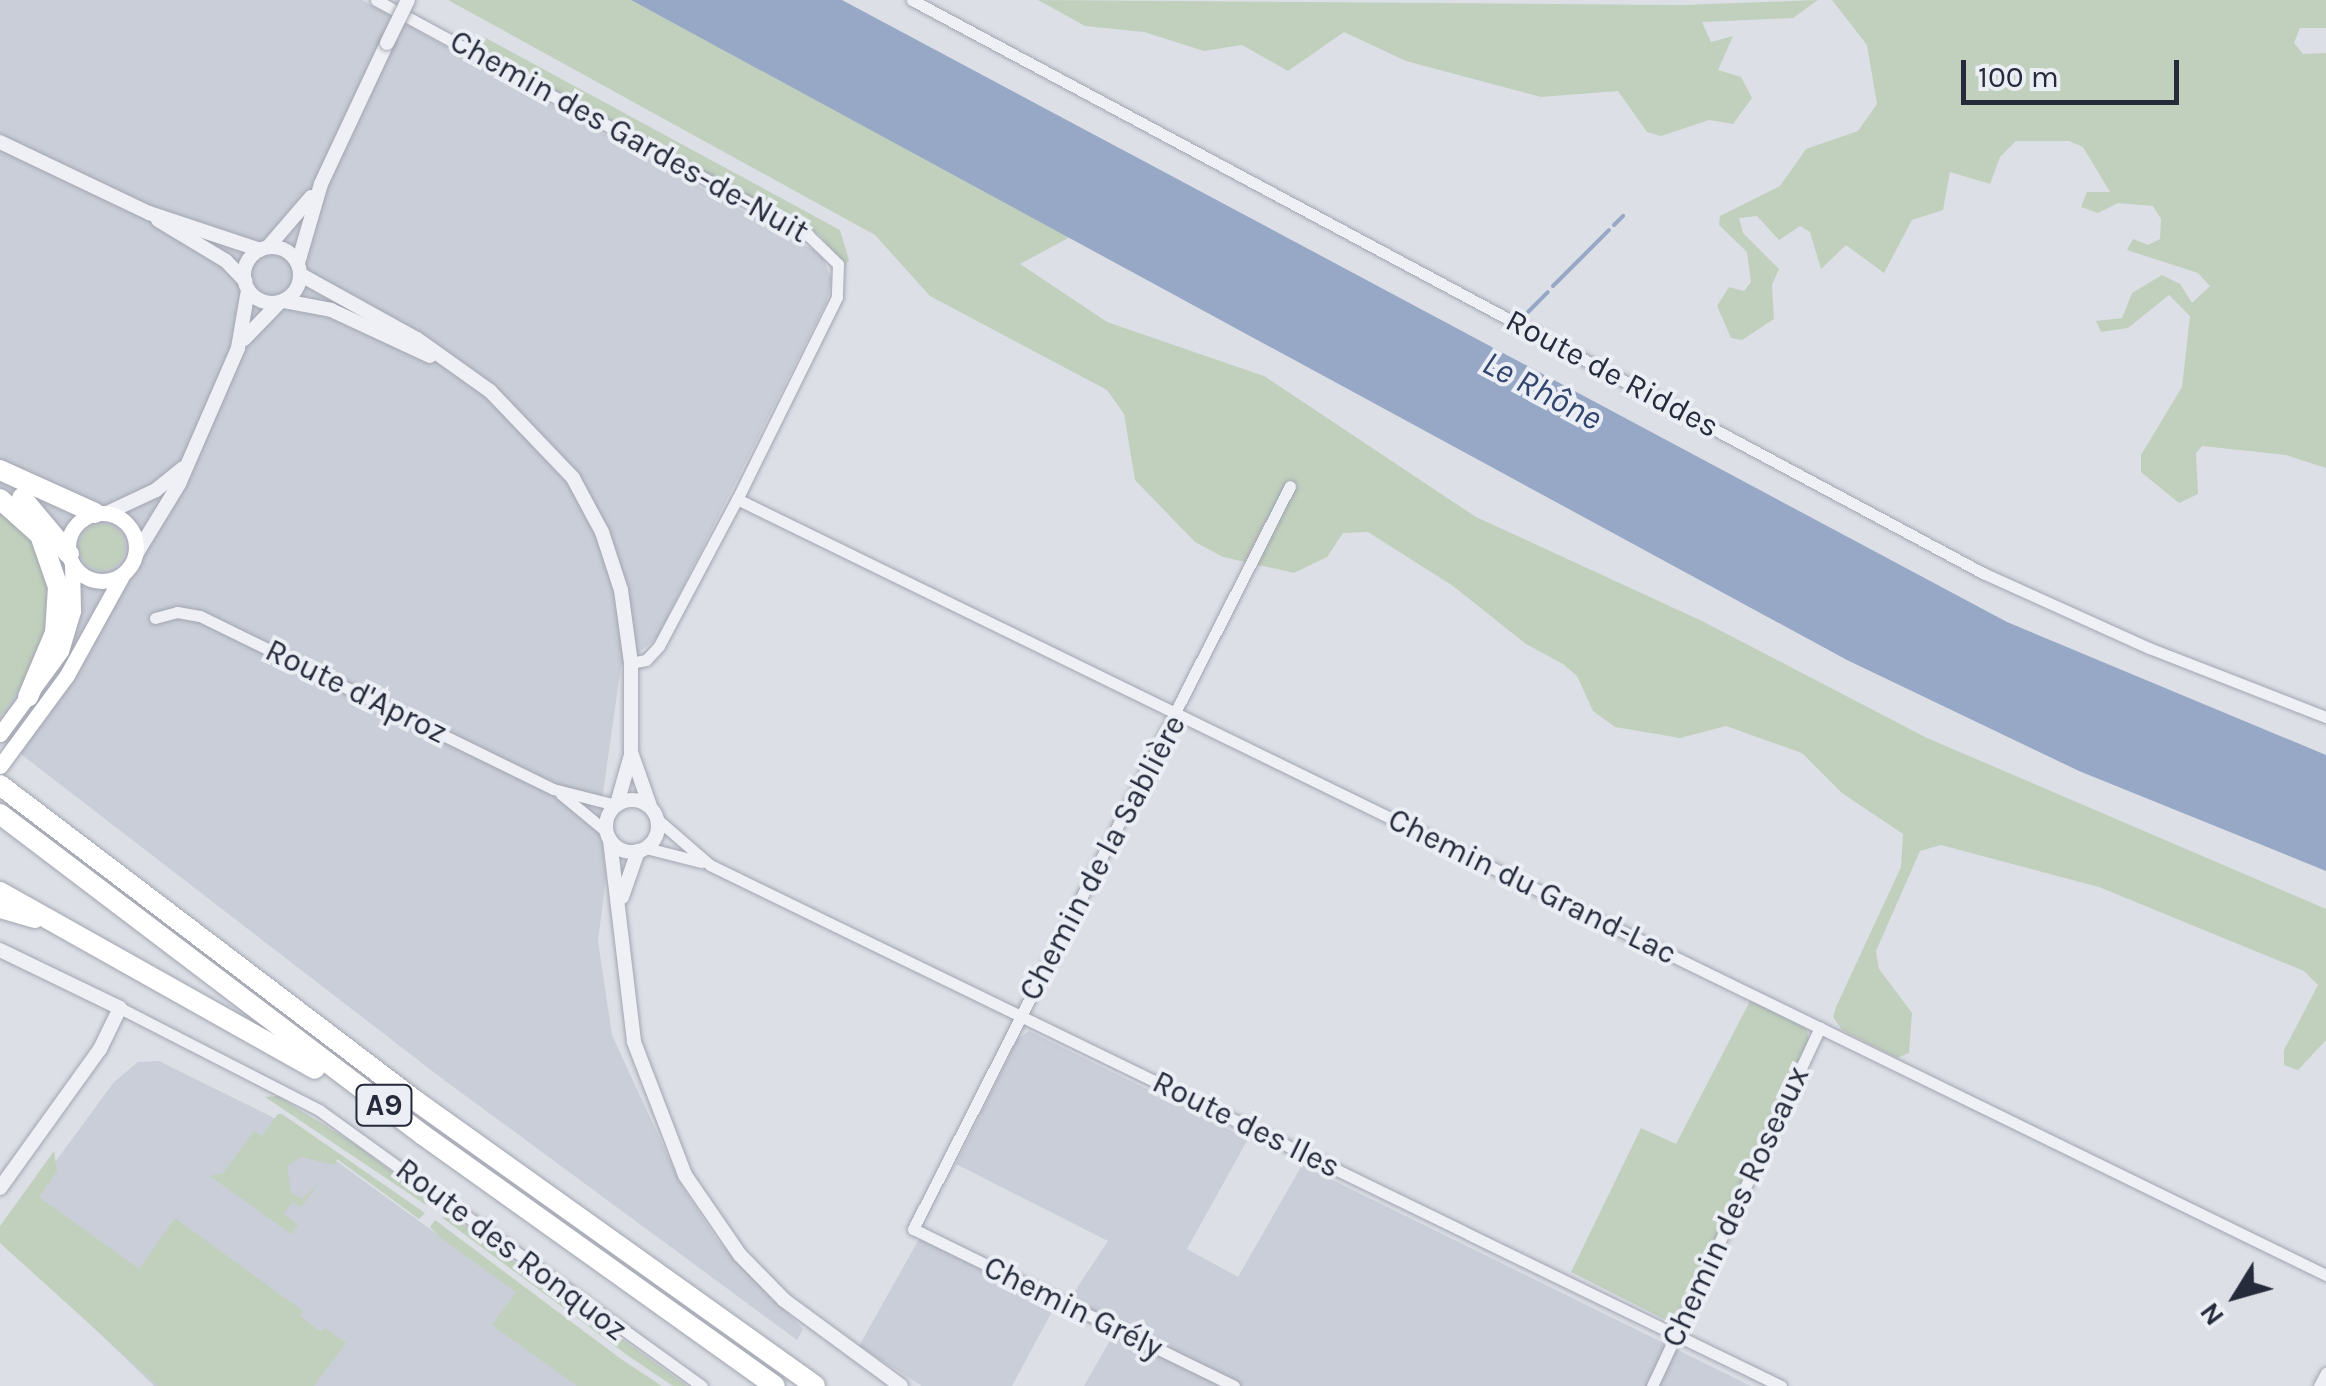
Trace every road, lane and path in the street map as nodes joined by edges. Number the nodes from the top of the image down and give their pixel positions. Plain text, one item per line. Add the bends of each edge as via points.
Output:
1 (376, 0) edge
2 (408, 0) edge
3 (912, 0) edge
4 (0, 142) edge
5 (321, 184) junction
6 (149, 213) junction
7 (264, 248) junction
8 (299, 269) junction
9 (246, 285) junction
10 (281, 302) junction
11 (238, 348) junction
12 (454, 366) junction
13 (194, 450) junction
14 (0, 470) edge
15 (1290, 486) dead end
16 (0, 488) edge
17 (0, 499) edge
18 (737, 500) junction
19 (101, 513) junction
20 (67, 552) junction
21 (135, 556) junction
22 (123, 574) junction
23 (154, 618) dead end
24 (631, 664) junction
25 (28, 697) junction
26 (1178, 716) junction
27 (2326, 717) edge
28 (3, 731) edge
29 (631, 752) junction
30 (0, 766) edge
31 (0, 782) edge
32 (553, 788) junction
33 (617, 804) junction
34 (654, 813) junction
35 (0, 814) edge
36 (608, 836) junction
37 (642, 850) junction
38 (710, 864) junction
39 (0, 892) edge
40 (0, 908) edge
41 (620, 918) junction
42 (75, 932) junction
43 (0, 950) edge
44 (120, 1008) junction
45 (1020, 1016) junction
46 (1820, 1027) junction
47 (424, 1134) junction
48 (0, 1188) edge
49 (913, 1228) joint
50 (2326, 1275) edge
51 (1676, 1335) junction
52 (2326, 1373) edge
53 (702, 1386) edge
54 (775, 1386) edge
55 (814, 1386) edge
56 (900, 1386) edge
57 (1234, 1386) edge
58 (1652, 1386) edge
59 (1781, 1386) edge
60 (2320, 1386) edge

1 - 18 street, Chemin des Gardes-de-Nuit via 808,234 835,257 842,278 836,297
2 - 5 street, bridge
3 - 27 street, Route de Riddes via 1983,573
4 - 6 street
5 - 7 street
5 - 8 street
6 - 7 street
6 - 9 street via 226,261
7 - 8 street via 288,252
7 - 9 street via 247,263
8 - 10 street
8 - 12 street
9 - 10 street via 261,301
9 - 11 street
10 - 11 street
10 - 12 street via 331,310
11 - 13 street
12 - 24 street via 534,429 590,506 621,590
13 - 19 street via 156,490
13 - 21 street
14 - 19 highway
15 - 26 street, Chemin de la Sablière
16 - 20 highway via 32,505
17 - 25 highway via 40,535 58,587 55,633
18 - 24 street, Chemin des Gardes-de-Nuit via 659,646
18 - 26 street, Chemin du Grand-Lac
19 - 20 main road via 74,528
19 - 21 main road via 131,528
20 - 22 main road via 95,580
20 - 25 main road via 66,640
21 - 22 main road
22 - 30 main road via 67,674
23 - 32 street, Route d'Aproz via 176,612 200,616
24 - 29 street
25 - 28 main road
26 - 45 street, Chemin de la Sablière
26 - 46 street, Chemin du Grand-Lac
29 - 33 street
29 - 34 street
31 - 55 highway, A9 via 416,1101
32 - 33 street, Route d'Aproz
32 - 36 street, Route d'Aproz
33 - 34 street via 634,800
33 - 36 street
34 - 37 street via 657,836
34 - 38 street, Route des Iles
35 - 47 highway, A9
36 - 37 street
36 - 41 street
37 - 38 street, Route des Iles
37 - 41 street
38 - 45 street, Route des Iles
39 - 42 highway
40 - 42 highway
41 - 56 street via 640,1064 695,1193 784,1300
42 - 47 highway
43 - 44 street, Route des Ronquoz
44 - 48 street via 83,1074
44 - 53 street, Route des Ronquoz via 318,1110
45 - 49 street, Chemin de la Sablière
45 - 51 street, Route des Iles
46 - 50 street, Chemin du Grand-Lac
46 - 51 street, Chemin des Roseaux
47 - 54 highway, A9
49 - 57 street, Chemin Grély
51 - 58 street, Chemin des Roseaux
51 - 59 street, Route des Iles
52 - 60 street

